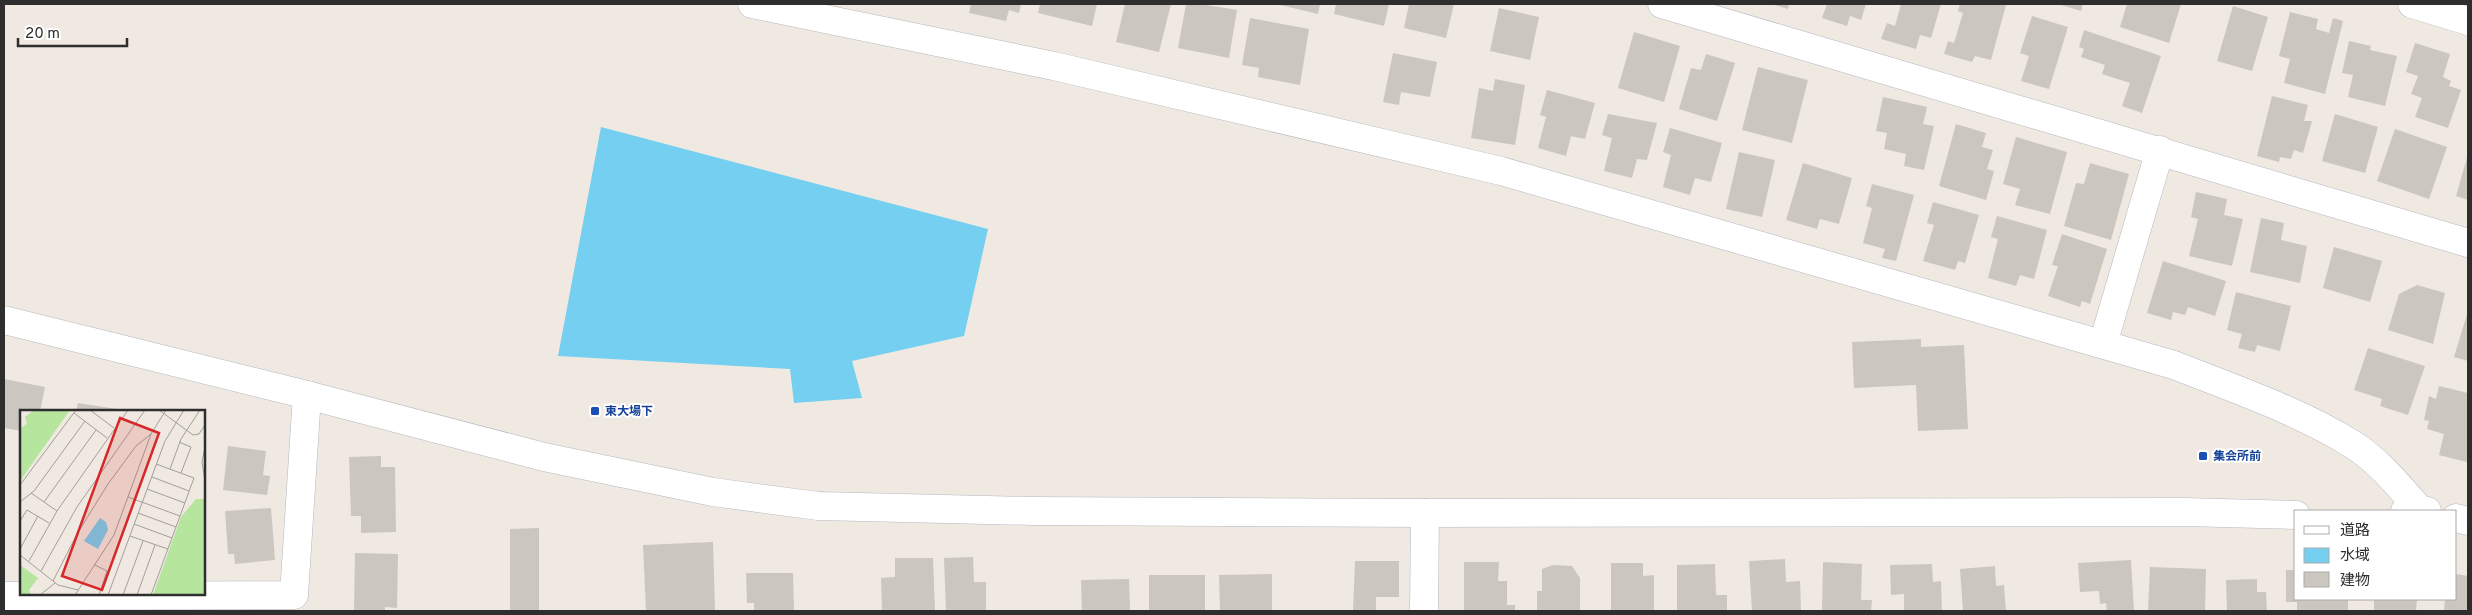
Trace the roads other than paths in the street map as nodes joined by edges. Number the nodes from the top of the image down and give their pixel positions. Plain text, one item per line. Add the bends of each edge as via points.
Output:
1 (752, 4) edge
2 (1662, 4) edge
3 (2412, 4) edge
4 (2468, 21) edge
5 (2160, 150) junction
6 (2468, 243) edge
7 (4, 320) edge
8 (2103, 344) junction
9 (308, 395) junction
10 (2416, 510) edge
11 (1425, 513) junction
12 (2294, 516) edge
13 (4, 596) edge
14 (1424, 611) edge

1 - 8 street via 1054,66 1501,171
2 - 5 street
3 - 4 street
5 - 6 street
5 - 8 street
7 - 9 street
8 - 10 street via 2174,365 2277,406 2353,444 2390,476
9 - 11 street via 544,457 713,492 818,506
9 - 13 street via 294,595
11 - 12 street via 2184,512
11 - 14 street

